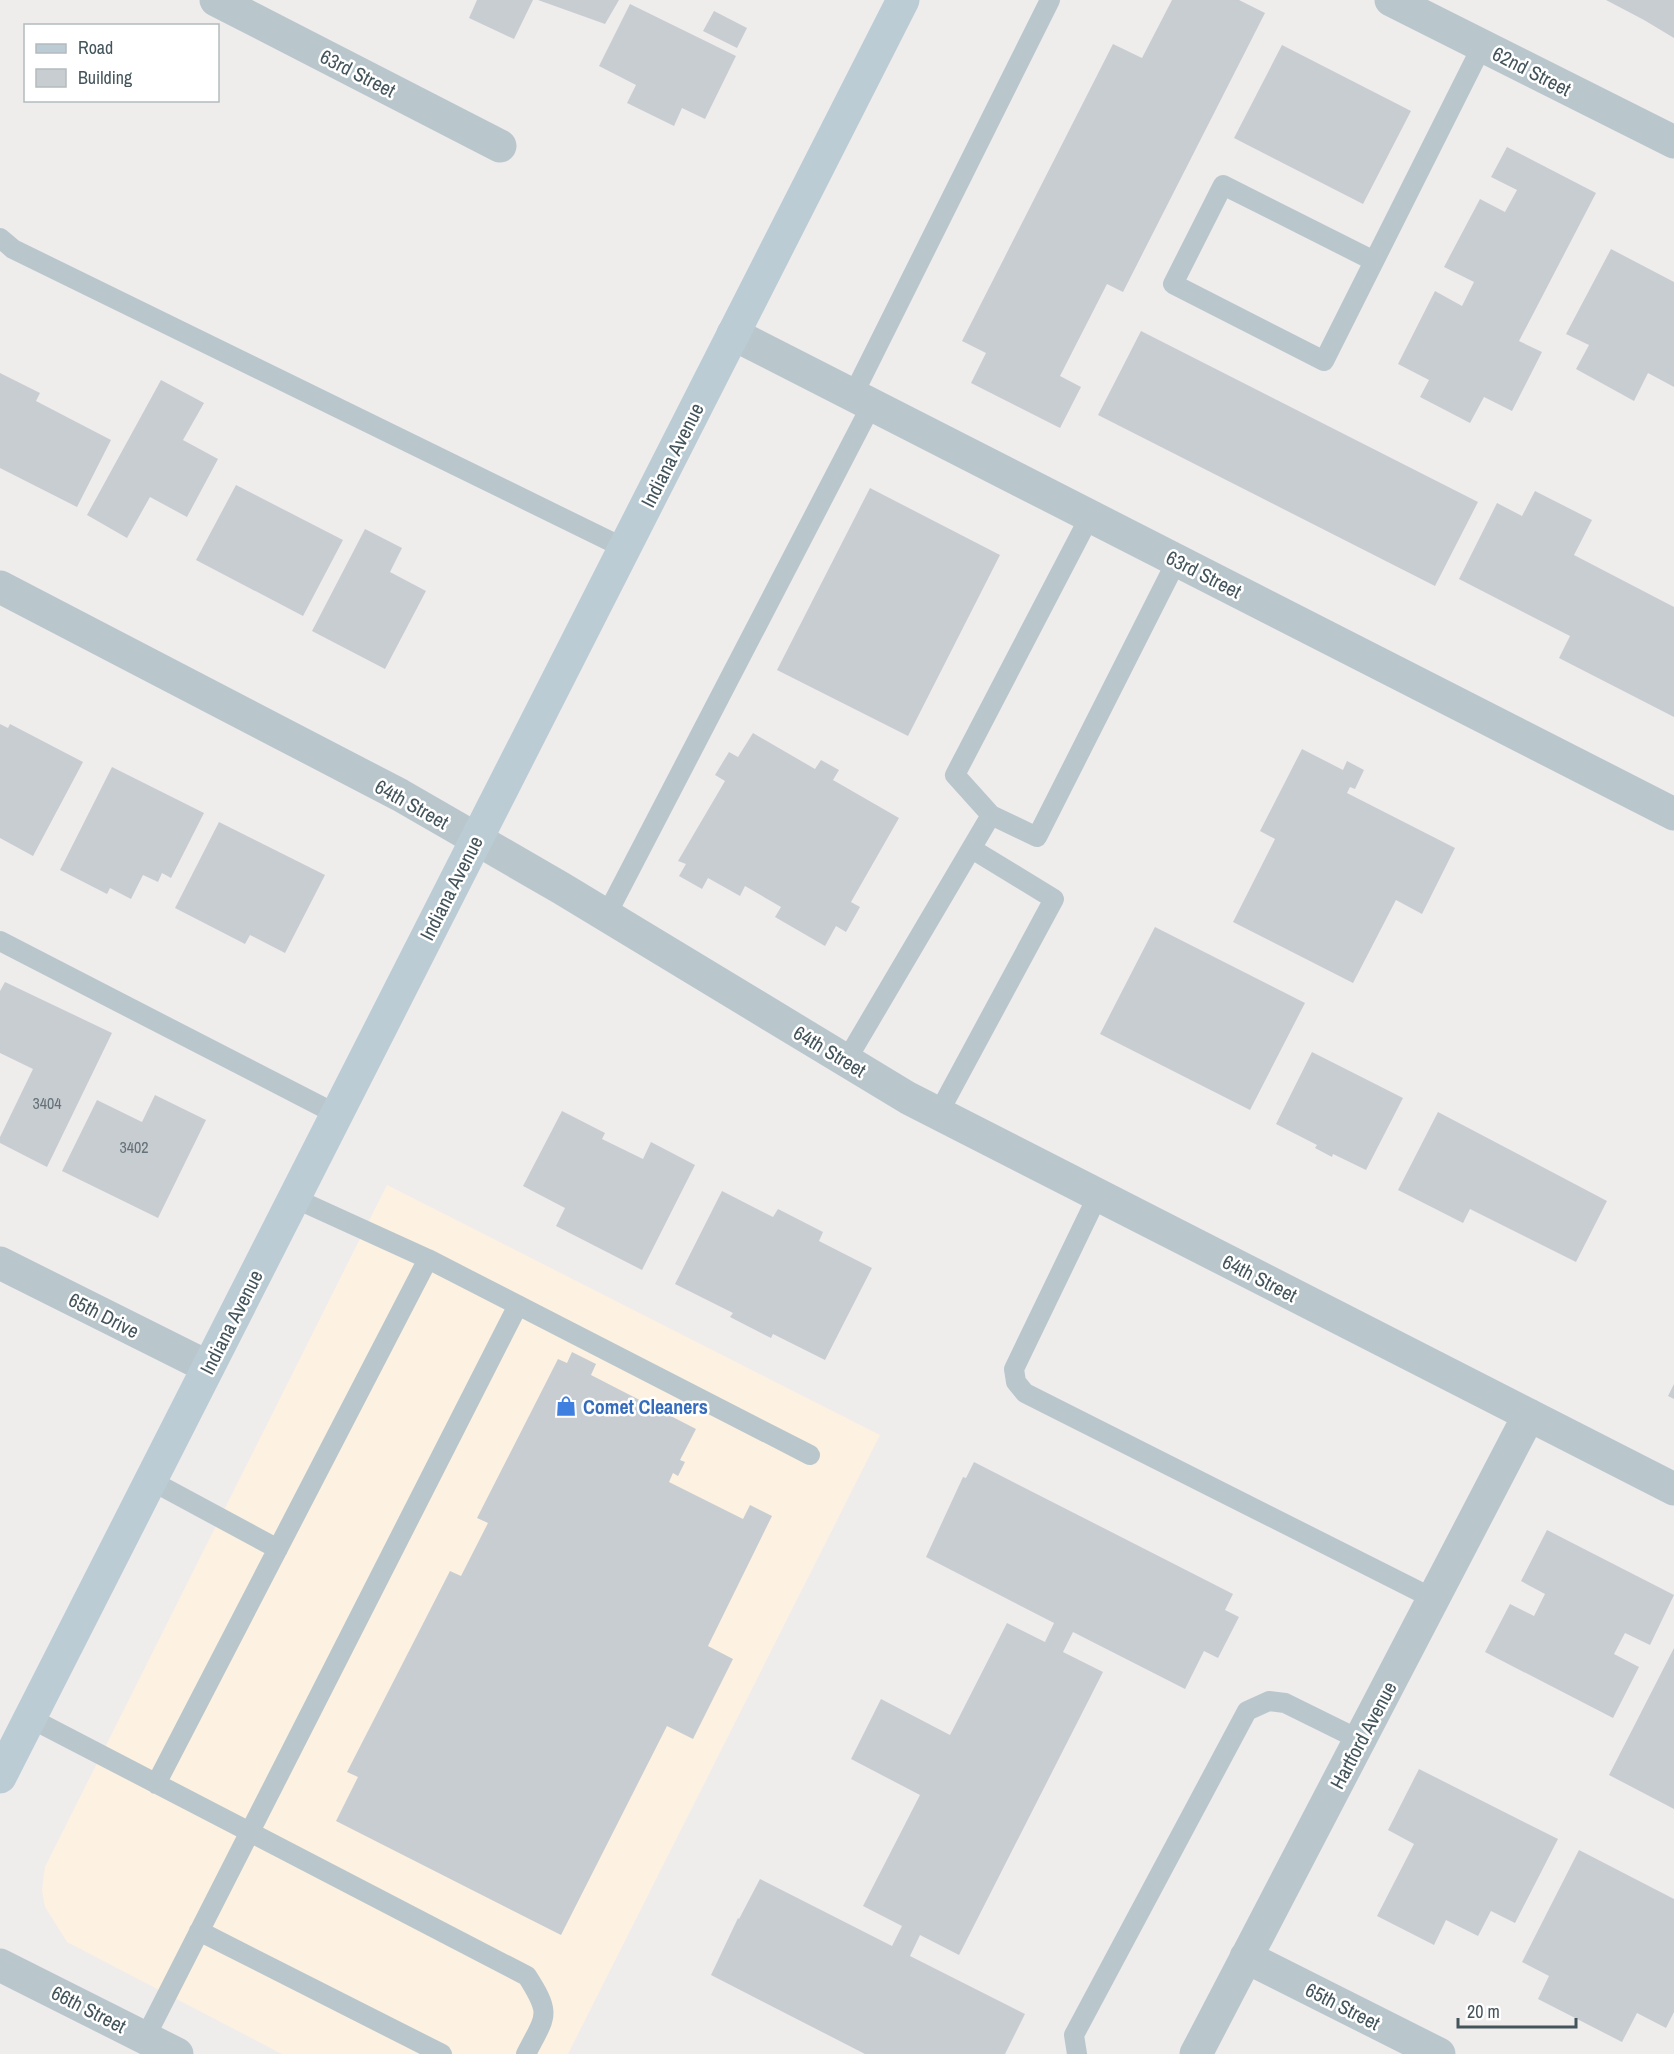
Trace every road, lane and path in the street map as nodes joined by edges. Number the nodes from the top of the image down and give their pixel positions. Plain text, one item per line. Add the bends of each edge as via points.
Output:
1 (216, 0) edge
2 (1050, 0) edge
3 (1391, 0) edge
4 (895, 3) edge
5 (1482, 46) junction
6 (1674, 142) edge
7 (500, 146) dead end
8 (0, 238) edge
9 (1374, 261) junction
10 (734, 334) junction
11 (863, 399) junction
12 (1090, 516) junction
13 (624, 548) junction
14 (1177, 560) junction
15 (0, 587) edge
16 (1674, 814) edge
17 (991, 815) junction
18 (476, 840) junction
19 (972, 849) junction
20 (606, 916) junction
21 (0, 941) edge
22 (846, 1060) junction
23 (336, 1114) junction
24 (938, 1114) junction
25 (1098, 1195) junction
26 (294, 1198) junction
27 (428, 1259) junction
28 (0, 1263) edge
29 (518, 1305) junction
30 (208, 1367) junction
31 (1529, 1415) junction
32 (810, 1455) dead end
33 (150, 1480) junction
34 (1674, 1489) edge
35 (278, 1549) junction
36 (1434, 1599) junction
37 (30, 1718) junction
38 (1360, 1740) junction
39 (0, 1777) edge
40 (156, 1784) junction
41 (250, 1832) junction
42 (199, 1931) junction
43 (1246, 1957) junction
44 (0, 1965) edge
45 (145, 2038) junction
46 (177, 2054) edge
47 (442, 2054) edge
48 (526, 2054) edge
49 (1077, 2054) edge
50 (1196, 2054) edge
51 (1439, 2054) edge

1 - 7 street, 63rd Street
2 - 11 lane
3 - 5 street, 62nd Street
4 - 10 main road, Indiana Avenue
5 - 6 street, 62nd Street
5 - 9 lane
8 - 13 lane via 12,249
9 - 9 lane via 1324,361 1173,284 1223,184
10 - 11 street, 63rd Street
10 - 13 main road, Indiana Avenue
11 - 12 street, 63rd Street
11 - 20 lane
12 - 14 street, 63rd Street
12 - 17 lane via 955,775
13 - 18 main road, Indiana Avenue
14 - 16 street, 63rd Street
14 - 17 lane via 1036,837
15 - 18 street, 64th Street via 400,795
17 - 19 lane
18 - 20 street, 64th Street
18 - 23 main road, Indiana Avenue
19 - 22 lane
19 - 24 lane via 1054,899
20 - 22 street, 64th Street
21 - 23 lane
22 - 24 street, 64th Street
23 - 26 main road, Indiana Avenue
24 - 25 street, 64th Street
25 - 31 street, 64th Street
25 - 36 lane via 1014,1369 1016,1382 1025,1393
26 - 27 lane
26 - 30 main road, Indiana Avenue
27 - 29 lane
27 - 35 lane
28 - 30 street, 65th Drive
29 - 32 lane
29 - 41 lane
30 - 33 main road, Indiana Avenue
31 - 34 street, 64th Street
31 - 36 street, Hartford Avenue
33 - 35 lane
33 - 37 main road, Indiana Avenue
35 - 40 lane
36 - 38 street, Hartford Avenue
37 - 39 main road, Indiana Avenue
37 - 40 lane
38 - 43 street, Hartford Avenue
38 - 49 lane via 1286,1703 1269,1701 1247,1711 1074,2035
40 - 41 lane
41 - 42 lane
41 - 48 lane via 527,1976 544,2003 542,2023
42 - 45 lane
42 - 47 lane
43 - 50 street, Hartford Avenue
43 - 51 street, 65th Street
44 - 45 street, 66th Street
45 - 46 street, 66th Street

